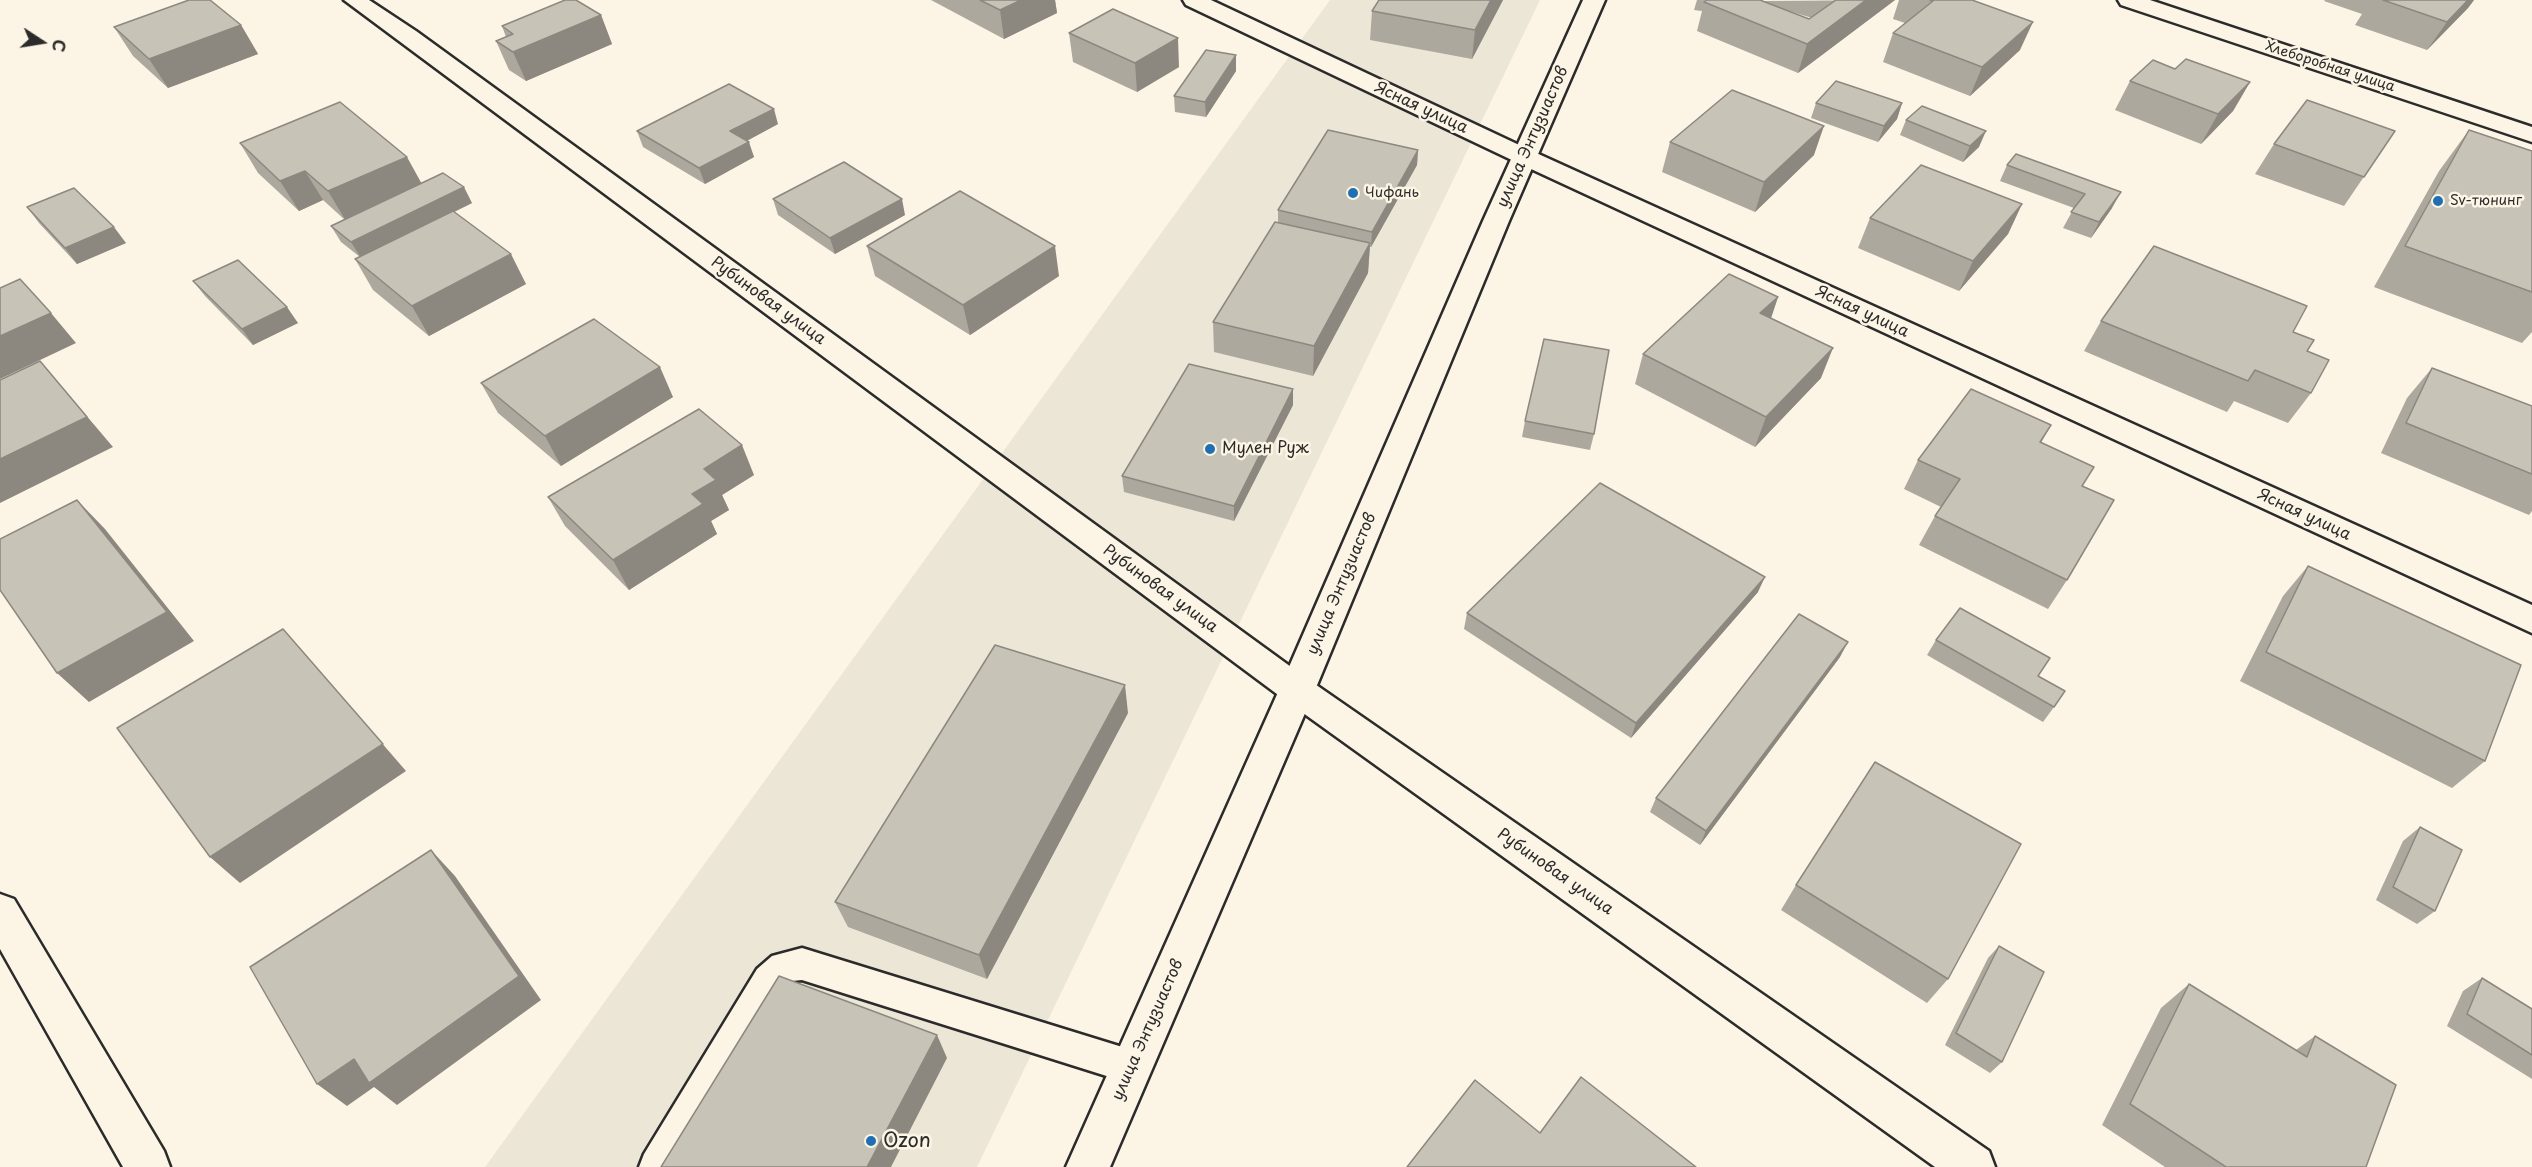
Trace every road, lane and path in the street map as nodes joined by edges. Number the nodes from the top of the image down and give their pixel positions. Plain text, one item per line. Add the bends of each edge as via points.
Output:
1 (355, 0) edge
2 (1194, 0) edge
3 (1594, 0) edge
4 (2128, 0) edge
5 (2532, 135) edge
6 (1525, 157) junction
7 (2532, 620) edge
8 (1297, 690) junction
9 (0, 912) edge
10 (1132, 1067) junction
11 (148, 1167) edge
12 (657, 1167) edge
13 (1088, 1167) edge
14 (1973, 1167) edge

1 - 8 street, Рубиновая улица
2 - 6 street, Ясная улица
3 - 6 street, улица Энтузиастов
4 - 5 street, Хлеборобная улица
6 - 7 street, Ясная улица
6 - 8 street, улица Энтузиастов
8 - 10 street, улица Энтузиастов
8 - 14 street, Рубиновая улица
9 - 11 street
10 - 12 lane via 802,964 784,967 769,980
10 - 13 street, улица Энтузиастов

